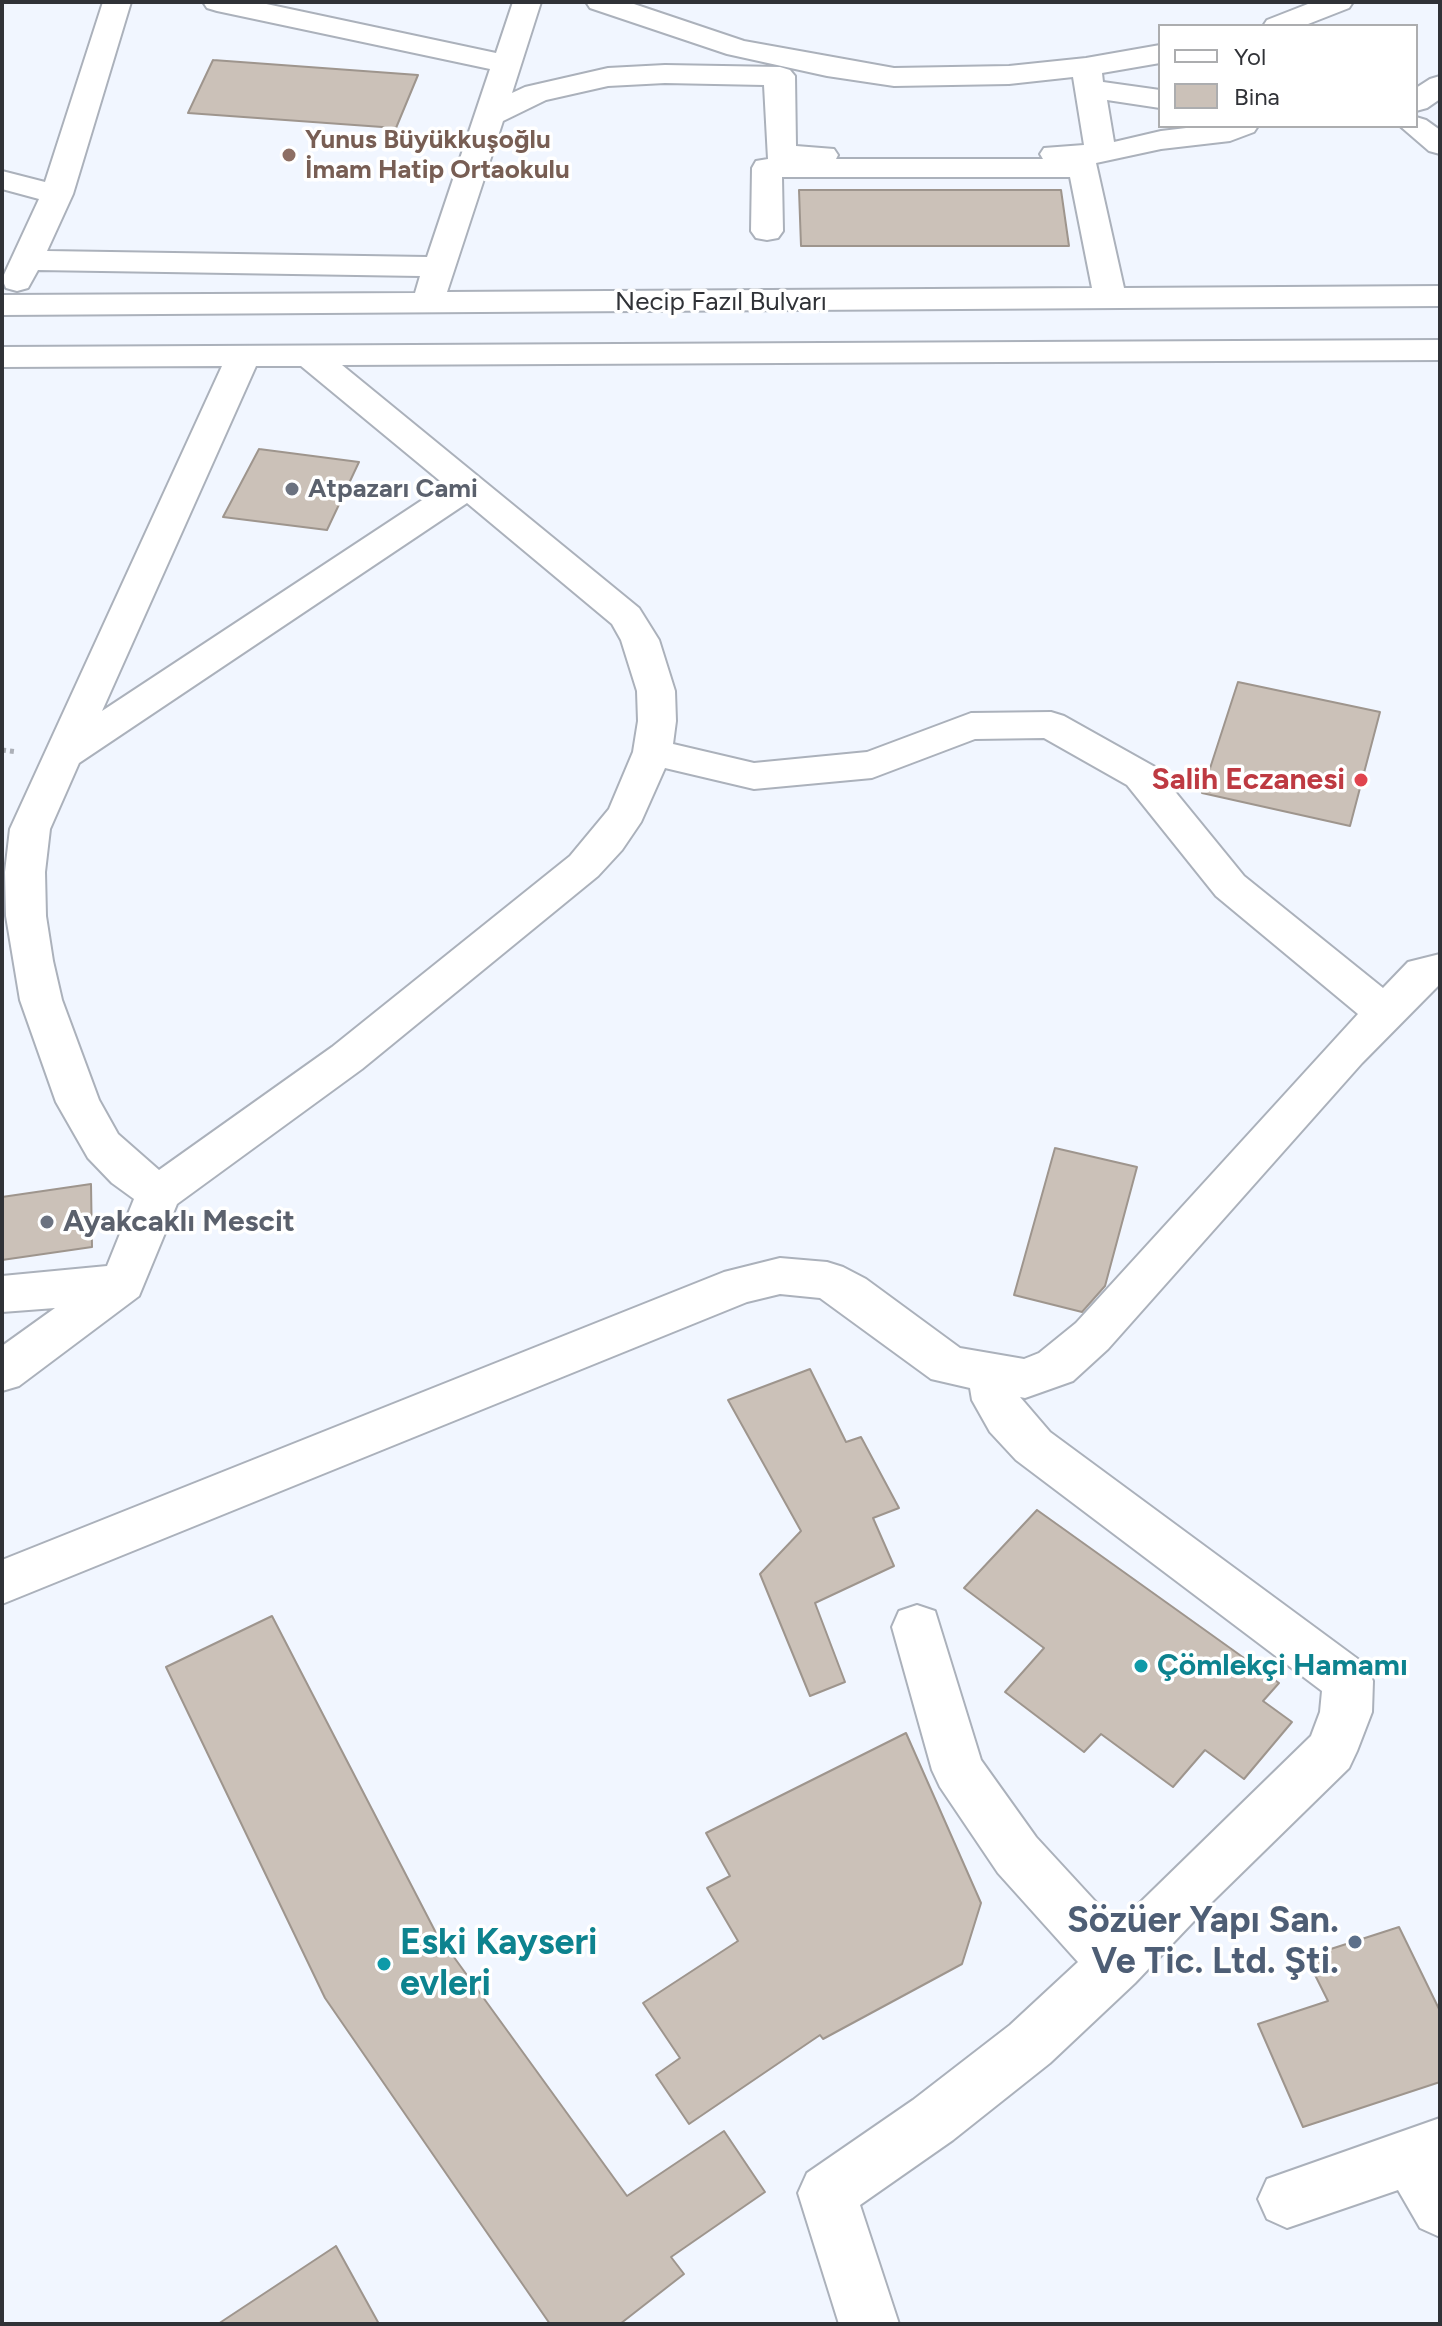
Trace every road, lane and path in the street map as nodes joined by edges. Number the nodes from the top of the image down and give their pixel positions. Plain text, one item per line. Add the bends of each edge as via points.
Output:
1 (117, 2) edge
2 (217, 2) edge
3 (527, 2) edge
4 (600, 2) edge
5 (1339, 2) edge
6 (1282, 24) edge
7 (1158, 55) edge
8 (506, 64) junction
9 (860, 73) junction
10 (779, 76) junction
11 (1088, 78) junction
12 (1440, 85) edge
13 (1158, 98) edge
14 (1418, 101) edge
15 (489, 116) junction
16 (1239, 128) edge
17 (1418, 128) edge
18 (1440, 145) edge
19 (1101, 154) junction
20 (2, 180) edge
21 (57, 194) junction
22 (767, 231) dead end
23 (29, 260) junction
24 (439, 267) junction
25 (1440, 296) edge
26 (1110, 299) junction
27 (427, 304) junction
28 (3, 305) edge
29 (1440, 350) edge
30 (244, 355) junction
31 (309, 355) junction
32 (2, 357) edge
33 (468, 486) junction
34 (652, 752) junction
35 (62, 756) junction
36 (1440, 969) edge
37 (1385, 1013) junction
38 (159, 1193) junction
39 (123, 1283) junction
40 (2, 1294) edge
41 (2, 1372) edge
42 (990, 1374) junction
43 (2, 1582) edge
44 (917, 1627) dead end
45 (1116, 1964) junction
46 (1426, 2152) edge
47 (1287, 2199) dead end
48 (1440, 2208) edge
49 (869, 2324) edge

1 - 21 street
2 - 8 street
3 - 8 street
4 - 9 street via 737,48
5 - 6 street
7 - 11 street
8 - 15 street
9 - 10 street
9 - 11 street
10 - 15 street via 608,77 536,93
10 - 19 street via 781,155
11 - 13 street
11 - 19 street
12 - 14 street
15 - 24 street
16 - 19 street
17 - 18 street
20 - 21 street
21 - 23 street
22 - 26 street via 767,168 1084,168
23 - 24 street
23 - 28 street
24 - 27 street
25 - 26 street, Necip Fazıl Bulvarı
26 - 27 street, Necip Fazıl Bulvarı
27 - 28 street, Necip Fazıl Bulvarı
29 - 31 street, Necip Fazıl Bulvarı
30 - 31 street, Necip Fazıl Bulvarı
30 - 32 street, Necip Fazıl Bulvarı
30 - 35 street
31 - 33 street
33 - 34 street via 626,616 640,640 656,691
33 - 35 street
34 - 37 street via 754,776 872,765 971,726 1051,725 1141,776 1230,886
34 - 38 street via 627,812 584,866 347,1058
35 - 38 street via 30,829 25,872 32,961 54,1040 89,1125 128,1171
36 - 37 street via 1423,973
37 - 42 street via 1092,1336 1056,1367 1025,1379
38 - 39 street
39 - 40 street
39 - 41 street
42 - 43 street via 948,1365 827,1280 780,1276 740,1285
42 - 45 street via 996,1400 1033,1446 1348,1681 1346,1712 1331,1751
44 - 45 street via 958,1770 1017,1855
45 - 49 street via 1018,2053 827,2193
46 - 47 street
46 - 48 street

